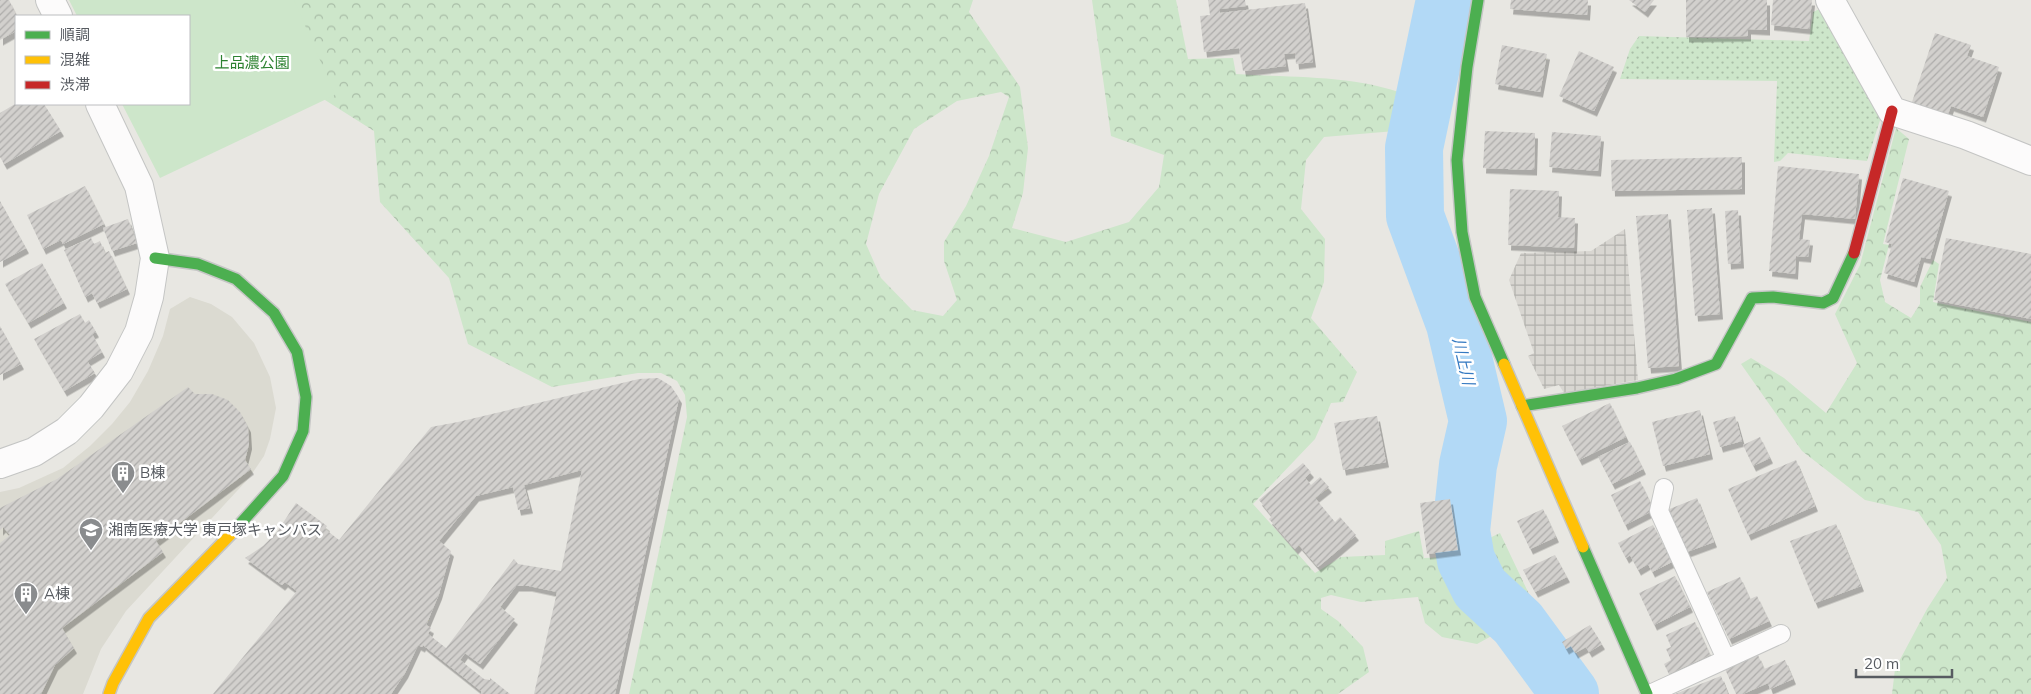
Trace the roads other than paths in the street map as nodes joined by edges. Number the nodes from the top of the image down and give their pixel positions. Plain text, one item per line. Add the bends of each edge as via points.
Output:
1 (50, 0) edge
2 (1478, 0) edge
3 (1830, 0) edge
4 (58, 15) edge
5 (100, 105) edge
6 (1892, 111) junction
7 (2031, 160) edge
8 (155, 258) junction
9 (1522, 406) junction
10 (0, 464) edge
11 (1664, 488) dead end
12 (1781, 634) dead end
13 (1726, 659) junction
14 (109, 694) edge
15 (1649, 694) edge

1 - 4 street
2 - 9 street via 1457,160 1462,232 1475,297
3 - 6 street
5 - 8 street via 139,186
6 - 7 street via 1966,134
6 - 9 street via 1854,253 1832,298 1823,303 1752,298 1716,364 1645,386
8 - 10 street via 139,332 119,371 67,431 34,452
8 - 14 street via 198,264 236,279 274,313 297,352 306,397 303,431 283,476 248,517 149,618
9 - 15 street
11 - 13 lane via 1659,511
12 - 13 lane
13 - 15 lane

